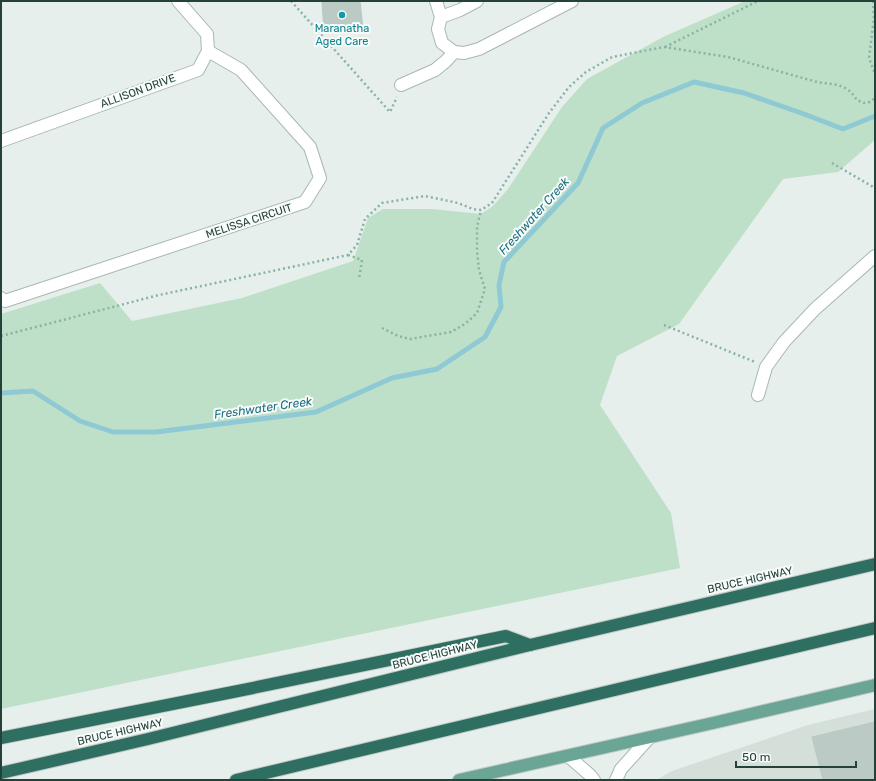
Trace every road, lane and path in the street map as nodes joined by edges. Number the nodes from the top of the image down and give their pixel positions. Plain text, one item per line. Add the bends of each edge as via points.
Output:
1 (178, 1) edge
2 (291, 1) edge
3 (436, 1) edge
4 (477, 1) edge
5 (572, 1) edge
6 (758, 1) edge
7 (873, 1) edge
8 (441, 17) junction
9 (664, 47) junction
10 (208, 51) junction
11 (454, 52) junction
12 (875, 74) edge
13 (401, 85) joint
14 (875, 98) edge
15 (1, 141) edge
16 (832, 163) dead end
17 (875, 188) edge
18 (481, 210) junction
19 (348, 255) junction
20 (875, 256) edge
21 (359, 278) dead end
22 (1, 298) edge
23 (664, 325) dead end
24 (382, 328) dead end
25 (1, 336) edge
26 (766, 367) junction
27 (758, 395) dead end
28 (875, 564) edge
29 (875, 628) edge
30 (530, 645) junction
31 (875, 684) edge
32 (1, 738) edge
33 (649, 738) junction
34 (568, 756) junction
35 (1, 773) edge
36 (236, 780) edge
37 (459, 780) edge
38 (594, 780) edge
39 (616, 780) edge

1 - 10 street via 207,34
2 - 13 path via 390,112
3 - 8 street
4 - 8 street
5 - 11 street via 479,50
6 - 9 path
7 - 12 path via 874,18 869,58
8 - 11 street via 438,29 442,43
9 - 14 path via 728,57 817,82 838,85 864,103
9 - 18 path via 612,57 586,72 569,87 549,113 492,203
10 - 15 street, ALLISON DRIVE via 198,70
10 - 22 street, MELISSA CIRCUIT via 241,70 310,146 320,178 305,202 5,300
11 - 13 street via 435,70
16 - 17 path
18 - 19 path via 425,196 382,203 365,219 357,245
18 - 24 path via 477,227 477,251 485,290 477,313 451,332 410,339
19 - 21 path via 362,260
19 - 25 path via 159,294
20 - 26 street via 815,309 784,342
23 - 26 path
26 - 27 street
28 - 30 highway, BRUCE HIGHWAY
29 - 36 highway
30 - 32 highway via 506,636
30 - 35 highway, BRUCE HIGHWAY
31 - 33 main road
33 - 34 main road
33 - 39 street via 621,769
34 - 37 main road
34 - 38 street

